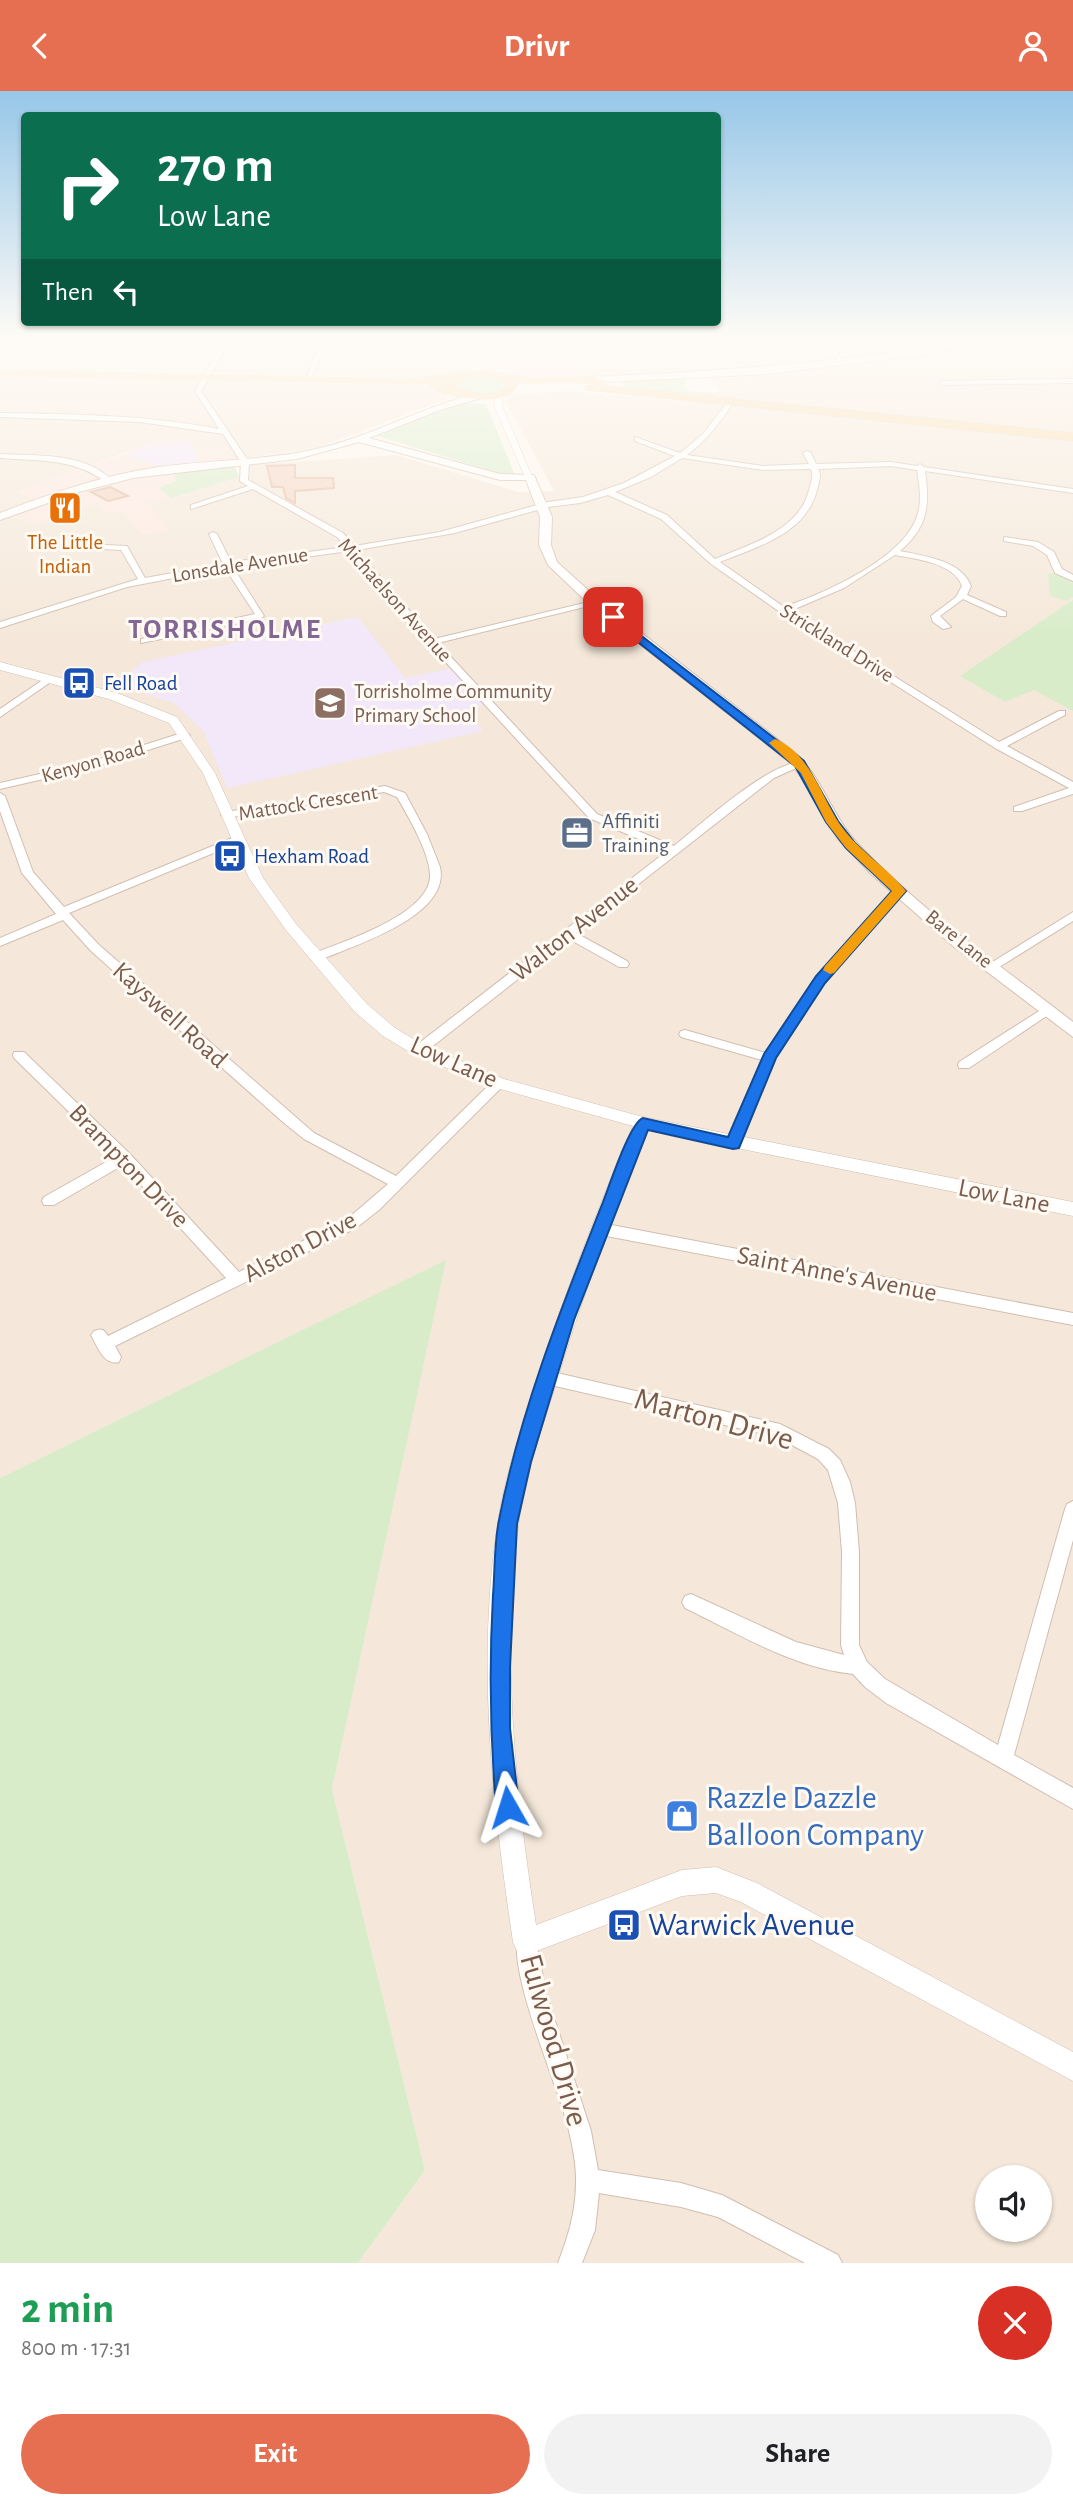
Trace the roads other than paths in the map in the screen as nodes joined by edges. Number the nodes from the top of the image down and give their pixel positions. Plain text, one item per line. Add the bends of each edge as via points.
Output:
1 (228, 437) edge
2 (363, 437) edge
3 (512, 437) edge
4 (706, 437) edge
5 (359, 439) junction
6 (638, 439) dead end
7 (407, 453) junction
8 (807, 453) dead end
9 (0, 456) edge
10 (299, 456) junction
11 (680, 456) junction
12 (245, 462) junction
13 (920, 467) junction
14 (814, 468) junction
15 (530, 477) junction
16 (107, 479) junction
17 (253, 487) junction
18 (1073, 491) edge
19 (608, 492) junction
20 (542, 506) junction
21 (194, 507) dead end
22 (0, 517) edge
23 (213, 534) dead end
24 (1007, 539) dead end
25 (105, 547) dead end
26 (352, 547) junction
27 (894, 552) junction
28 (713, 562) junction
29 (228, 566) junction
30 (1073, 578) edge
31 (143, 581) junction
32 (962, 596) junction
33 (594, 602) junction
34 (783, 610) junction
35 (1003, 614) dead end
36 (0, 625) edge
37 (946, 627) dead end
38 (144, 641) dead end
39 (432, 642) junction
40 (0, 666) edge
41 (50, 679) junction
42 (1062, 713) dead end
43 (0, 714) edge
44 (185, 735) junction
45 (999, 746) junction
46 (800, 764) junction
47 (0, 786) edge
48 (1073, 788) edge
49 (0, 796) edge
50 (1018, 809) dead end
51 (226, 815) junction
52 (236, 840) junction
53 (675, 850) junction
54 (899, 891) junction
55 (63, 913) junction
56 (1073, 916) edge
57 (568, 934) junction
58 (0, 942) edge
59 (316, 957) junction
60 (623, 964) dead end
61 (992, 966) junction
62 (1047, 1010) junction
63 (1073, 1031) edge
64 (685, 1034) dead end
65 (419, 1050) junction
66 (19, 1055) dead end
67 (769, 1058) junction
68 (964, 1065) dead end
69 (499, 1083) junction
70 (643, 1123) junction
71 (733, 1144) junction
72 (125, 1158) junction
73 (396, 1182) junction
74 (49, 1201) dead end
75 (1073, 1209) edge
76 (601, 1230) junction
77 (237, 1280) junction
78 (1073, 1319) edge
79 (106, 1345) dead end
80 (548, 1378) junction
81 (1073, 1509) edge
82 (691, 1602) dead end
83 (856, 1665) junction
84 (1003, 1760) junction
85 (1073, 1799) edge
86 (526, 1942) junction
87 (1073, 2067) edge
88 (590, 2181) junction
89 (569, 2263) edge
90 (830, 2263) edge

1 - 12 street
2 - 5 main road
3 - 15 street
4 - 11 street, Lonsdale Avenue
5 - 7 main road
5 - 10 main road
6 - 11 street
7 - 10 main road
7 - 15 main road via 500,477
8 - 14 street
9 - 16 street via 72,463
10 - 12 main road
11 - 14 street via 763,468
11 - 19 street, Lonsdale Avenue
12 - 16 main road
12 - 17 street via 244,481
13 - 14 street via 858,464
13 - 18 street
13 - 27 street via 922,517
14 - 28 street via 817,474 811,498 799,517 772,538
15 - 20 main road, Bare Lane
16 - 22 main road
17 - 21 street
17 - 26 street, Michaelson Avenue via 340,535
19 - 20 street, Lonsdale Avenue
19 - 28 street, Strickland Drive via 664,517
20 - 26 street, Lonsdale Avenue via 426,537
20 - 33 main road, Bare Lane via 547,555
23 - 29 street
24 - 30 street via 1039,542 1058,571
25 - 31 street via 124,548
26 - 29 street, Lonsdale Avenue
26 - 39 street, Michaelson Avenue
27 - 32 street via 958,572 966,586
27 - 34 street via 832,592
28 - 34 street, Strickland Drive
29 - 31 street, Lonsdale Avenue
29 - 38 street via 260,616
31 - 36 street, Lonsdale Avenue
32 - 35 street
32 - 37 street via 935,616
33 - 39 street
33 - 46 main road, Bare Lane
34 - 45 street, Strickland Drive
39 - 53 street, Michaelson Avenue via 593,816
40 - 41 street, Low Lane
41 - 43 street
41 - 44 street, Low Lane via 164,714
42 - 45 street
44 - 47 street, Kenyon Road via 87,766
44 - 51 street, Low Lane via 209,773
45 - 48 street, Strickland Drive
46 - 53 street, Walton Avenue via 770,776
46 - 54 main road, Bare Lane via 832,822
48 - 50 street
49 - 55 street, Kayswell Road via 28,873
51 - 52 street, Low Lane
51 - 59 street, Mattock Crescent via 385,789 401,795 436,876 431,896 411,913
52 - 55 street
52 - 59 street, Low Lane via 256,878
53 - 57 street, Walton Avenue
54 - 61 main road, Bare Lane
54 - 67 street via 821,980
55 - 58 street
55 - 73 street, Kayswell Road via 95,948 289,1120 309,1136
56 - 61 street
57 - 60 street
57 - 65 street, Walton Avenue
59 - 65 street, Low Lane via 361,1008
61 - 62 main road, Bare Lane
62 - 63 main road, Bare Lane
62 - 68 street
64 - 67 street
65 - 69 street, Low Lane
66 - 72 street, Brampton Drive
67 - 71 street
69 - 70 street, Low Lane
69 - 73 street, Alston Drive
70 - 71 street, Low Lane
70 - 76 street, Fulwood Drive
71 - 75 street, Low Lane
72 - 74 street
72 - 77 street, Brampton Drive
73 - 77 street, Alston Drive via 351,1224
76 - 78 street, Saint Anne's Avenue
76 - 80 street, Fulwood Drive via 565,1320
77 - 79 street, Alston Drive
80 - 83 street, Marton Drive via 780,1431 812,1446 833,1463 845,1487 850,1645
80 - 86 street, Fulwood Drive via 508,1524 499,1667 501,1741
81 - 84 street
82 - 83 street via 812,1657 836,1665
83 - 84 street via 872,1683
84 - 85 street
86 - 87 street via 682,1883 716,1881 748,1892
86 - 88 street, Fulwood Drive via 536,1999 567,2082
88 - 89 street, Fulwood Drive via 587,2212
88 - 90 street via 681,2195 722,2207

